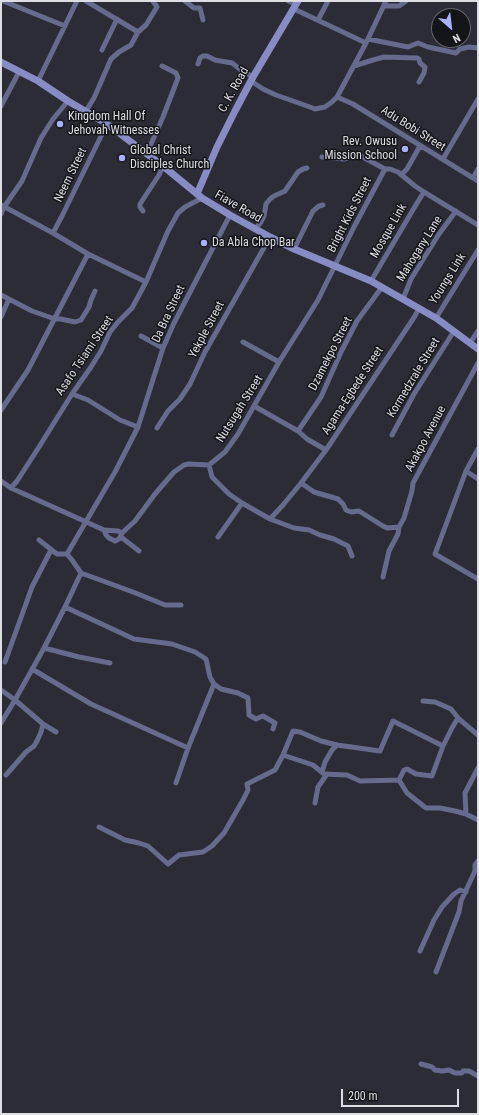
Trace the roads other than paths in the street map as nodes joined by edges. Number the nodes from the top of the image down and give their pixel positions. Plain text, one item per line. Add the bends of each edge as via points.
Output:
1 (3, 1) edge
2 (77, 1) edge
3 (86, 1) edge
4 (153, 1) edge
5 (185, 1) edge
6 (288, 1) edge
7 (328, 1) edge
8 (406, 1) edge
9 (16, 3) edge
10 (296, 4) edge
11 (385, 4) edge
12 (117, 20) junction
13 (203, 20) dead end
14 (318, 20) junction
15 (65, 26) junction
16 (138, 32) junction
17 (367, 41) junction
18 (478, 48) edge
19 (102, 50) dead end
20 (1, 62) edge
21 (198, 64) dead end
22 (162, 66) dead end
23 (354, 66) junction
24 (19, 72) junction
25 (252, 79) junction
26 (38, 81) junction
27 (419, 82) dead end
28 (337, 97) junction
29 (478, 99) edge
30 (68, 101) junction
31 (1, 106) edge
32 (86, 111) junction
33 (107, 124) junction
34 (420, 146) junction
35 (147, 153) junction
36 (322, 156) dead end
37 (443, 159) junction
38 (163, 166) junction
39 (307, 168) dead end
40 (385, 169) junction
41 (407, 169) junction
42 (478, 169) edge
43 (402, 174) junction
44 (475, 179) edge
45 (409, 180) junction
46 (424, 192) junction
47 (199, 196) junction
48 (323, 205) dead end
49 (3, 206) edge
50 (144, 211) dead end
51 (456, 211) junction
52 (1, 214) edge
53 (230, 215) junction
54 (478, 224) edge
55 (255, 229) junction
56 (53, 234) junction
57 (270, 237) junction
58 (294, 249) junction
59 (478, 250) edge
60 (88, 254) junction
61 (335, 265) junction
62 (371, 280) junction
63 (146, 282) junction
64 (382, 287) junction
65 (95, 291) dead end
66 (1, 294) edge
67 (9, 299) junction
68 (403, 299) junction
69 (419, 308) junction
70 (1, 317) edge
71 (436, 318) junction
72 (55, 319) junction
73 (454, 331) junction
74 (478, 331) edge
75 (141, 336) dead end
76 (243, 342) dead end
77 (470, 342) junction
78 (164, 348) junction
79 (478, 349) edge
80 (279, 362) junction
81 (478, 363) edge
82 (72, 394) junction
83 (254, 406) junction
84 (1, 410) edge
85 (138, 427) junction
86 (157, 428) dead end
87 (298, 431) junction
88 (392, 435) dead end
89 (478, 449) edge
90 (326, 450) junction
91 (209, 465) junction
92 (466, 471) junction
93 (478, 479) edge
94 (1, 481) edge
95 (301, 483) junction
96 (11, 488) junction
97 (242, 503) junction
98 (270, 519) junction
99 (87, 522) junction
100 (399, 527) junction
101 (104, 530) junction
102 (122, 535) junction
103 (218, 537) dead end
104 (39, 540) dead end
105 (51, 550) junction
106 (139, 551) dead end
107 (67, 554) junction
108 (352, 556) dead end
109 (81, 573) junction
110 (383, 577) dead end
111 (478, 579) edge
112 (181, 605) dead end
113 (65, 607) junction
114 (44, 648) junction
115 (5, 662) dead end
116 (110, 663) dead end
117 (32, 669) junction
118 (214, 684) junction
119 (1, 690) edge
120 (15, 700) junction
121 (423, 701) dead end
122 (458, 718) junction
123 (1, 724) edge
124 (43, 724) junction
125 (273, 729) dead end
126 (56, 732) dead end
127 (478, 735) edge
128 (337, 746) junction
129 (443, 746) junction
130 (188, 748) junction
131 (283, 755) junction
132 (478, 768) edge
133 (325, 773) junction
134 (6, 776) dead end
135 (399, 780) junction
136 (176, 783) dead end
137 (315, 803) dead end
138 (466, 814) junction
139 (478, 820) edge
140 (99, 827) dead end
141 (478, 861) edge
142 (466, 892) junction
143 (420, 951) dead end
144 (436, 972) dead end
145 (421, 1064) dead end
146 (478, 1076) edge

1 - 9 street
2 - 15 street
3 - 12 street
4 - 16 street via 157,8
5 - 13 street via 194,8 200,8
6 - 10 street
7 - 14 street
8 - 11 street via 399,6
9 - 15 street
10 - 14 street
10 - 25 street, C. K. Road
11 - 17 street
12 - 16 street
12 - 19 street
14 - 17 street
15 - 26 street
16 - 32 street via 131,45 111,60
17 - 18 street via 408,47 418,44 456,53 460,49
17 - 23 street
20 - 24 street, Fiave Road
21 - 25 street via 200,58 206,56 232,64
22 - 35 street via 178,78
23 - 27 street via 384,57 417,58 425,67
23 - 28 street
24 - 26 street, Fiave Road
24 - 31 street
25 - 28 street via 263,89 315,109 325,107
25 - 47 street, C. K. Road via 225,130
26 - 30 street, Fiave Road
28 - 34 street, Adu Bobi Street via 353,104
29 - 37 street
30 - 32 street, Fiave Road
30 - 49 street via 41,138 22,181
32 - 33 street, Fiave Road
33 - 35 street, Fiave Road
33 - 56 street, Neem Street
34 - 37 street, Adu Bobi Street
34 - 41 street
35 - 38 street, Fiave Road
36 - 40 street via 344,159 359,155
37 - 44 street, Adu Bobi Street
38 - 47 street, Fiave Road
38 - 50 street via 140,204
39 - 55 street via 298,172 285,191 267,202 264,216
40 - 43 street, Bright Kids Street via 390,168
40 - 61 street, Bright Kids Street
41 - 43 street
41 - 45 street
42 - 44 street
43 - 45 street
45 - 46 street
46 - 51 street
46 - 62 street, Mosque Link
47 - 53 street, Fiave Road
47 - 63 street, Asafo Tsiami Street via 178,213
48 - 58 street via 313,211
49 - 52 street
49 - 56 street
51 - 54 street
51 - 68 street, Mahogany Lane via 439,234
53 - 55 street, Fiave Road
53 - 78 street, Da Bra Street via 174,323
55 - 57 street, Fiave Road
56 - 60 street
57 - 58 street, Fiave Road
57 - 86 street, Yekple Street via 205,352 190,384
58 - 61 street, Fiave Road
59 - 71 street, Youngs Link
60 - 63 street
60 - 72 street
61 - 62 street, Fiave Road
61 - 80 street, Nutsugah Street via 318,300
62 - 64 street, Fiave Road
63 - 82 street, Asafo Tsiami Street via 132,308 114,327 91,368
64 - 68 street, Fiave Road
64 - 87 street, Dzamekpo Street via 358,322 321,397
65 - 72 street via 89,307 79,322
66 - 67 street
67 - 70 street
67 - 72 street
68 - 69 street, Fiave Road
69 - 71 street, Fiave Road
69 - 90 street, Agama-Egbede Street
71 - 73 street, Fiave Road
72 - 84 street via 28,370
73 - 77 street, Fiave Road
73 - 88 street, Kormedzrale Street via 414,394
74 - 77 street
75 - 78 street
76 - 80 street
77 - 79 street, Fiave Road
78 - 85 street, Da Bra Street
80 - 83 street, Nutsugah Street
81 - 100 street, Akakpo Avenue via 413,482
82 - 85 street
82 - 96 street, Asafo Tsiami Street
83 - 87 street
83 - 91 street, Nutsugah Street via 225,452
85 - 99 street, Da Bra Street
87 - 90 street
89 - 92 street
90 - 95 street, Agama-Egbede Street
91 - 97 street via 212,477
91 - 102 street via 189,464 174,472
92 - 93 street
92 - 111 street via 435,554
94 - 96 street
95 - 98 street, Agama-Egbede Street
95 - 100 street via 314,492 338,499 346,510 359,511 387,528
96 - 99 street
97 - 98 street
97 - 103 street
98 - 108 street via 334,539 348,546
99 - 101 street
99 - 107 street, Da Bra Street
100 - 110 street, Akakpo Avenue via 389,551
101 - 102 street via 118,531
101 - 102 street via 109,538 115,541
102 - 106 street
104 - 105 street
105 - 107 street via 57,554
105 - 115 street via 32,587
107 - 109 street
109 - 112 street via 165,605
109 - 113 street
113 - 114 street
113 - 118 street via 134,639 172,644 195,652 206,659
114 - 116 street
114 - 117 street
117 - 120 street
117 - 130 street via 90,704
118 - 125 street via 248,698 249,715 256,719 263,716 275,723
118 - 130 street
119 - 120 street
120 - 123 street
120 - 124 street
121 - 122 street via 435,702 451,709
122 - 127 street
122 - 129 street
124 - 126 street
124 - 134 street via 34,746
128 - 129 street via 380,751 393,721
128 - 131 street via 293,731
128 - 133 street via 325,762
129 - 135 street via 432,776 416,774 407,769
130 - 136 street
131 - 133 street via 312,765
131 - 140 street via 275,770 247,784 248,790 224,833 203,852 179,855 168,864 148,846 125,840
132 - 138 street via 465,794
133 - 135 street via 347,775 360,780
133 - 137 street via 318,787
135 - 138 street via 407,793 426,808 440,808
138 - 139 street
141 - 142 street
142 - 143 street via 460,890 442,907
142 - 144 street
145 - 146 street via 435,1070 449,1070 455,1073 470,1071

